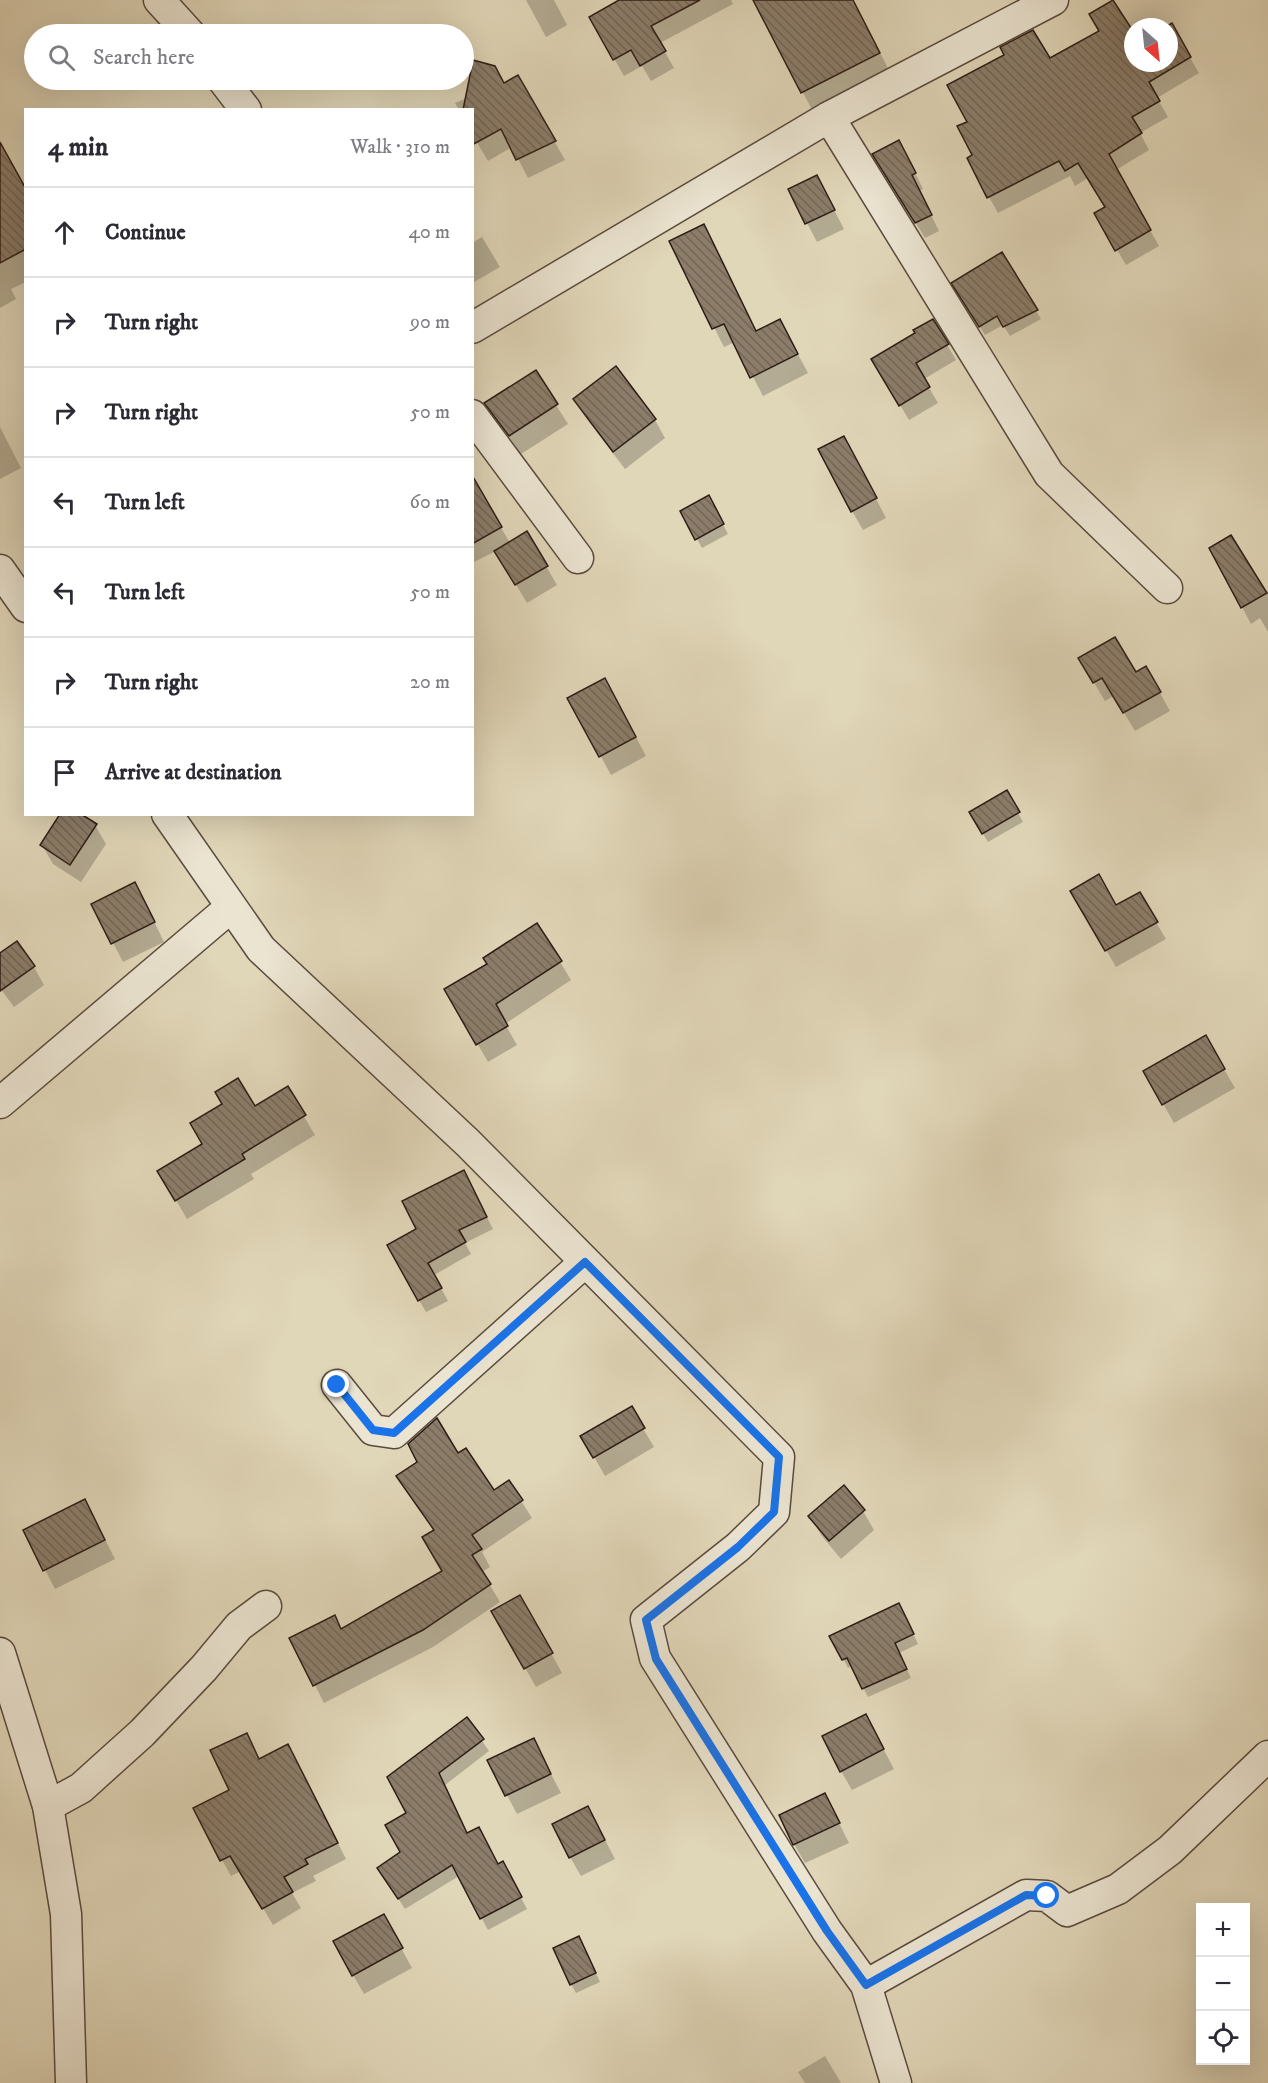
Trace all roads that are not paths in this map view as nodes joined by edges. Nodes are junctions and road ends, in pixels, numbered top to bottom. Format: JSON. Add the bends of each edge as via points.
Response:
{"nodes":[{"id":1,"x":159,"y":0,"type":"edge"},
{"id":2,"x":1053,"y":0,"type":"edge"},
{"id":3,"x":181,"y":24,"type":"edge"},
{"id":4,"x":231,"y":90,"type":"edge"},
{"id":5,"x":245,"y":108,"type":"edge"},
{"id":6,"x":829,"y":117,"type":"junction"},
{"id":7,"x":474,"y":327,"type":"edge"},
{"id":8,"x":474,"y":418,"type":"edge"},
{"id":9,"x":578,"y":558,"type":"dead end"},
{"id":10,"x":0,"y":570,"type":"edge"},
{"id":11,"x":1167,"y":588,"type":"dead end"},
{"id":12,"x":24,"y":605,"type":"edge"},
{"id":13,"x":168,"y":816,"type":"edge"},
{"id":14,"x":231,"y":907,"type":"junction"},
{"id":15,"x":0,"y":1104,"type":"edge"},
{"id":16,"x":585,"y":1262,"type":"junction"},
{"id":17,"x":337,"y":1385,"type":"dead end"},
{"id":18,"x":266,"y":1606,"type":"dead end"},
{"id":19,"x":0,"y":1653,"type":"edge"},
{"id":20,"x":1268,"y":1756,"type":"edge"},
{"id":21,"x":48,"y":1806,"type":"junction"},
{"id":22,"x":866,"y":1985,"type":"junction"},
{"id":23,"x":71,"y":2083,"type":"edge"},
{"id":24,"x":896,"y":2083,"type":"edge"}],
"edges":[{"from":1,"to":3,"type":"street"},
{"from":2,"to":6,"type":"street"},
{"from":4,"to":5,"type":"street"},
{"from":6,"to":7,"type":"street"},
{"from":6,"to":11,"type":"street","via":[[1048,474]]},
{"from":8,"to":9,"type":"street"},
{"from":10,"to":12,"type":"street"},
{"from":13,"to":14,"type":"street"},
{"from":14,"to":15,"type":"street"},
{"from":14,"to":16,"type":"street","via":[[261,949],[468,1143]]},
{"from":16,"to":17,"type":"street","via":[[394,1433],[373,1430]]},
{"from":16,"to":22,"type":"street","via":[[779,1457],[774,1512],[738,1547],[646,1620],[656,1659],[827,1931]]},
{"from":18,"to":21,"type":"street","via":[[239,1626],[134,1741],[81,1788]]},
{"from":19,"to":21,"type":"street"},
{"from":20,"to":22,"type":"street","via":[[1170,1850],[1118,1889],[1067,1911],[1047,1896],[1026,1895]]},
{"from":21,"to":23,"type":"street","via":[[66,1914]]},
{"from":22,"to":24,"type":"street"}]}
